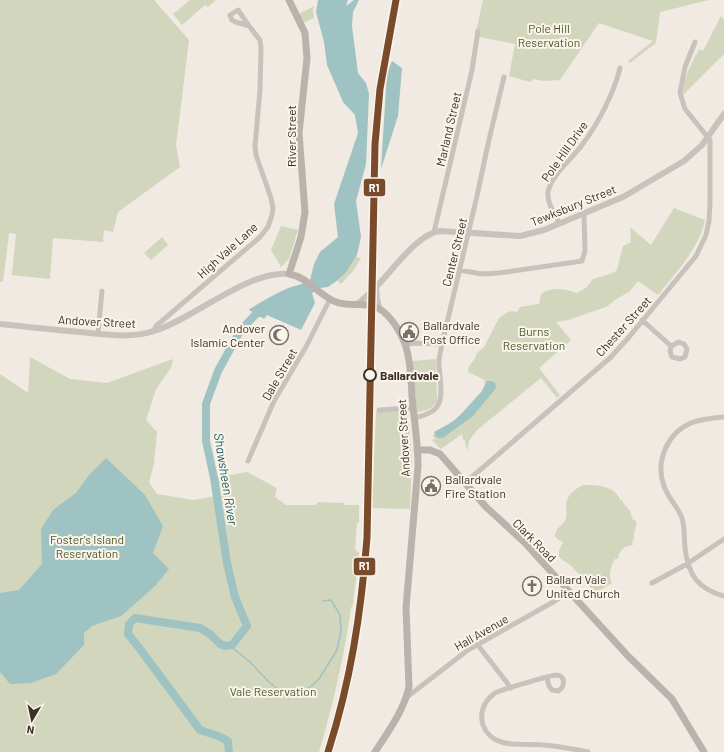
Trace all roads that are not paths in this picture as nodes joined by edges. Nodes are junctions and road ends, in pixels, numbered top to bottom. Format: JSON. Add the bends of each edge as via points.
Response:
{"nodes":[{"id":1,"x":289,"y":0,"type":"edge"},
{"id":2,"x":249,"y":26,"type":"junction"},
{"id":3,"x":478,"y":31,"type":"dead end"},
{"id":4,"x":695,"y":42,"type":"dead end"},
{"id":5,"x":620,"y":68,"type":"dead end"},
{"id":6,"x":504,"y":77,"type":"dead end"},
{"id":7,"x":724,"y":114,"type":"edge"},
{"id":8,"x":708,"y":137,"type":"junction"},
{"id":9,"x":584,"y":213,"type":"junction"},
{"id":10,"x":559,"y":223,"type":"junction"},
{"id":11,"x":434,"y":232,"type":"junction"},
{"id":12,"x":468,"y":233,"type":"junction"},
{"id":13,"x":459,"y":270,"type":"junction"},
{"id":14,"x":289,"y":274,"type":"junction"},
{"id":15,"x":376,"y":287,"type":"junction"},
{"id":16,"x":102,"y":291,"type":"dead end"},
{"id":17,"x":330,"y":299,"type":"junction"},
{"id":18,"x":356,"y":305,"type":"junction"},
{"id":19,"x":380,"y":310,"type":"junction"},
{"id":20,"x":642,"y":320,"type":"junction"},
{"id":21,"x":0,"y":324,"type":"edge"},
{"id":22,"x":153,"y":332,"type":"junction"},
{"id":23,"x":98,"y":333,"type":"junction"},
{"id":24,"x":442,"y":344,"type":"junction"},
{"id":25,"x":405,"y":345,"type":"junction"},
{"id":26,"x":672,"y":346,"type":"dead end"},
{"id":27,"x":413,"y":408,"type":"junction"},
{"id":28,"x":379,"y":410,"type":"dead end"},
{"id":29,"x":724,"y":417,"type":"edge"},
{"id":30,"x":414,"y":418,"type":"junction"},
{"id":31,"x":417,"y":450,"type":"junction"},
{"id":32,"x":248,"y":461,"type":"dead end"},
{"id":33,"x":465,"y":484,"type":"junction"},
{"id":34,"x":724,"y":539,"type":"edge"},
{"id":35,"x":688,"y":564,"type":"junction"},
{"id":36,"x":652,"y":583,"type":"dead end"},
{"id":37,"x":569,"y":591,"type":"junction"},
{"id":38,"x":724,"y":596,"type":"edge"},
{"id":39,"x":476,"y":644,"type":"junction"},
{"id":40,"x":547,"y":678,"type":"dead end"},
{"id":41,"x":511,"y":688,"type":"junction"},
{"id":42,"x":407,"y":697,"type":"junction"},
{"id":43,"x":375,"y":752,"type":"edge"},
{"id":44,"x":588,"y":752,"type":"edge"},
{"id":45,"x":704,"y":752,"type":"edge"}],
"edges":[{"from":1,"to":14,"type":"main road","name":"River Street","via":[[304,33],[307,58],[299,133],[304,216],[301,236]]},
{"from":2,"to":2,"type":"street","name":"High Vale Lane","via":[[238,10],[230,15],[236,22]]},
{"from":2,"to":22,"type":"street","name":"High Vale Lane","via":[[261,44],[255,146],[271,198],[272,215],[268,227],[260,237],[156,326]]},
{"from":3,"to":11,"type":"street","name":"Marland Street","via":[[472,70]]},
{"from":4,"to":8,"type":"street","via":[[685,68],[680,92],[685,109]]},
{"from":5,"to":10,"type":"street","name":"Pole Hill Drive","via":[[612,93],[588,137],[551,184],[548,196]]},
{"from":6,"to":12,"type":"street","name":"Center Street"},
{"from":7,"to":8,"type":"street","name":"Tewksbury Street"},
{"from":8,"to":9,"type":"street","name":"Tewksbury Street","via":[[684,161],[623,197]]},
{"from":8,"to":20,"type":"street","name":"Chester Street","via":[[710,204],[706,235],[696,256]]},
{"from":9,"to":10,"type":"street","name":"Tewksbury Street"},
{"from":9,"to":13,"type":"street","via":[[585,250],[582,261],[499,273],[482,274]]},
{"from":10,"to":12,"type":"street","name":"Tewksbury Street","via":[[520,236]]},
{"from":11,"to":12,"type":"street","name":"Tewksbury Street"},
{"from":11,"to":15,"type":"street","via":[[420,241]]},
{"from":12,"to":13,"type":"street","name":"Center Street"},
{"from":13,"to":24,"type":"street","name":"Center Street"},
{"from":14,"to":17,"type":"main road","name":"Andover Street","via":[[306,281]]},
{"from":14,"to":22,"type":"street","name":"Andover Street","via":[[267,276],[246,284]]},
{"from":15,"to":18,"type":"street"},
{"from":15,"to":19,"type":"street"},
{"from":16,"to":23,"type":"street"},
{"from":17,"to":18,"type":"main road","name":"Andover Street"},
{"from":17,"to":32,"type":"street","name":"Dale Street","via":[[272,405]]},
{"from":18,"to":19,"type":"main road","name":"Andover Street","via":[[372,306]]},
{"from":19,"to":25,"type":"main road","name":"Andover Street","via":[[394,326]]},
{"from":20,"to":26,"type":"street"},
{"from":20,"to":33,"type":"street","name":"Chester Street","via":[[611,357]]},
{"from":21,"to":23,"type":"street","name":"Andover Street"},
{"from":22,"to":23,"type":"street","name":"Andover Street","via":[[135,335]]},
{"from":24,"to":25,"type":"street"},
{"from":24,"to":30,"type":"street","name":"Center Street","via":[[439,360],[439,403],[432,412]]},
{"from":25,"to":27,"type":"main road","name":"Andover Street"},
{"from":27,"to":28,"type":"street"},
{"from":27,"to":30,"type":"main road","name":"Andover Street"},
{"from":29,"to":35,"type":"street","via":[[699,420],[687,425],[670,439],[663,455],[662,480],[683,520]]},
{"from":30,"to":31,"type":"main road","name":"Andover Street"},
{"from":31,"to":33,"type":"main road","name":"Clark Road","via":[[430,450],[440,454]]},
{"from":31,"to":42,"type":"main road","name":"Andover Street","via":[[417,483],[406,608],[409,687]]},
{"from":33,"to":37,"type":"main road","name":"Clark Road"},
{"from":34,"to":35,"type":"street"},
{"from":35,"to":36,"type":"street"},
{"from":35,"to":38,"type":"street","via":[[697,582]]},
{"from":37,"to":39,"type":"street","name":"Hall Avenue"},
{"from":37,"to":45,"type":"main road","name":"Clark Road","via":[[628,656],[672,698]]},
{"from":39,"to":41,"type":"street"},
{"from":39,"to":42,"type":"street","name":"Hall Avenue"},
{"from":40,"to":41,"type":"street"},
{"from":41,"to":44,"type":"street","via":[[493,694],[484,706],[483,724],[490,736],[507,744],[543,745]]},
{"from":42,"to":43,"type":"main road","name":"Andover Street"}]}
